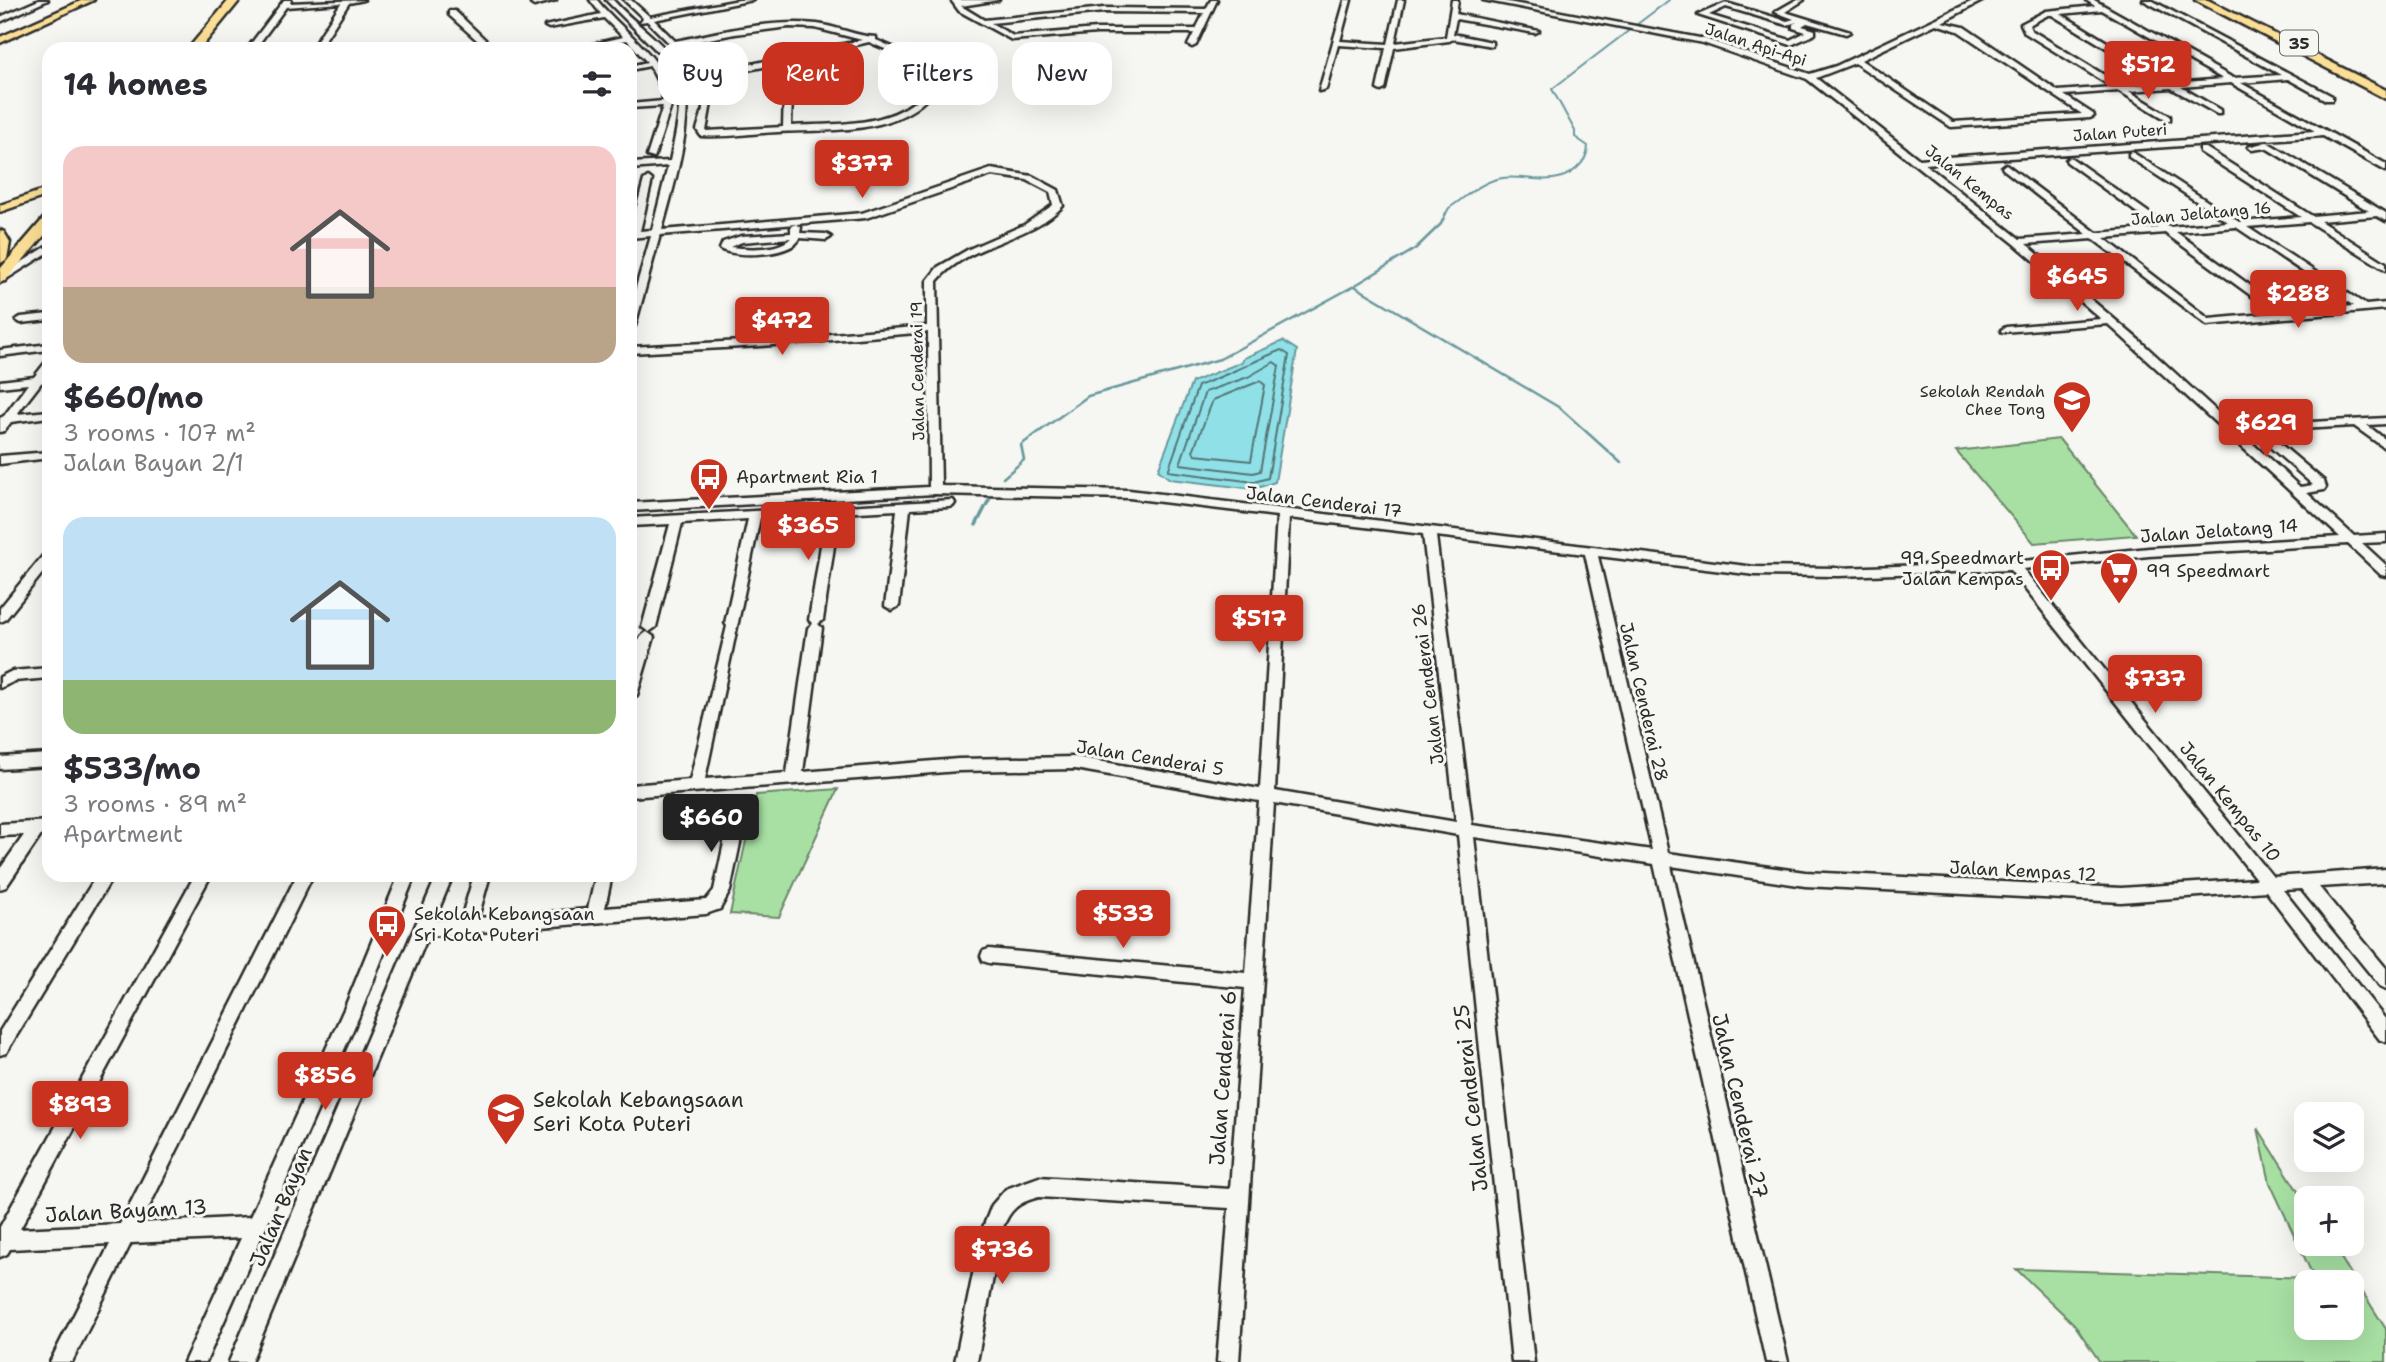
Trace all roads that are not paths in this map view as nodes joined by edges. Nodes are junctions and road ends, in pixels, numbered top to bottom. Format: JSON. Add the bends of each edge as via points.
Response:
{"nodes":[{"id":1,"x":45,"y":0,"type":"edge"},
{"id":2,"x":90,"y":0,"type":"edge"},
{"id":3,"x":220,"y":0,"type":"edge"},
{"id":4,"x":235,"y":0,"type":"edge"},
{"id":5,"x":347,"y":0,"type":"edge"},
{"id":6,"x":361,"y":0,"type":"edge"},
{"id":7,"x":553,"y":0,"type":"edge"},
{"id":8,"x":593,"y":0,"type":"edge"},
{"id":9,"x":609,"y":0,"type":"edge"},
{"id":10,"x":627,"y":0,"type":"edge"},
{"id":11,"x":750,"y":0,"type":"edge"},
{"id":12,"x":996,"y":0,"type":"edge"},
{"id":13,"x":1214,"y":0,"type":"edge"},
{"id":14,"x":1348,"y":0,"type":"edge"},
{"id":15,"x":1401,"y":0,"type":"edge"},
{"id":16,"x":1455,"y":0,"type":"edge"},
{"id":17,"x":1486,"y":0,"type":"edge"},
{"id":18,"x":1801,"y":0,"type":"edge"},
{"id":19,"x":1981,"y":0,"type":"edge"},
{"id":20,"x":2089,"y":0,"type":"edge"},
{"id":21,"x":2146,"y":0,"type":"edge"},
{"id":22,"x":2201,"y":0,"type":"edge"},
{"id":23,"x":2211,"y":0,"type":"edge"},
{"id":24,"x":1500,"y":1,"type":"edge"},
{"id":25,"x":716,"y":2,"type":"edge"},
{"id":26,"x":955,"y":2,"type":"edge"},
{"id":27,"x":286,"y":3,"type":"edge"},
{"id":28,"x":534,"y":4,"type":"dead end"},
{"id":29,"x":0,"y":8,"type":"edge"},
{"id":30,"x":2104,"y":8,"type":"junction"},
{"id":31,"x":22,"y":10,"type":"junction"},
{"id":32,"x":1209,"y":11,"type":"junction"},
{"id":33,"x":2053,"y":12,"type":"junction"},
{"id":34,"x":452,"y":13,"type":"dead end"},
{"id":35,"x":604,"y":16,"type":"junction"},
{"id":36,"x":1453,"y":16,"type":"junction"},
{"id":37,"x":648,"y":19,"type":"junction"},
{"id":38,"x":0,"y":20,"type":"edge"},
{"id":39,"x":1803,"y":20,"type":"junction"},
{"id":40,"x":983,"y":22,"type":"junction"},
{"id":41,"x":1936,"y":22,"type":"junction"},
{"id":42,"x":631,"y":23,"type":"junction"},
{"id":43,"x":550,"y":26,"type":"dead end"},
{"id":44,"x":1198,"y":31,"type":"junction"},
{"id":45,"x":1535,"y":31,"type":"dead end"},
{"id":46,"x":1846,"y":32,"type":"dead end"},
{"id":47,"x":1450,"y":36,"type":"junction"},
{"id":48,"x":3,"y":37,"type":"edge"},
{"id":49,"x":627,"y":38,"type":"junction"},
{"id":50,"x":873,"y":39,"type":"junction"},
{"id":51,"x":185,"y":42,"type":"edge"},
{"id":52,"x":200,"y":42,"type":"edge"},
{"id":53,"x":256,"y":42,"type":"edge"},
{"id":54,"x":320,"y":42,"type":"edge"},
{"id":55,"x":483,"y":42,"type":"edge"},
{"id":56,"x":608,"y":42,"type":"edge"},
{"id":57,"x":631,"y":42,"type":"edge"},
{"id":58,"x":674,"y":42,"type":"edge"},
{"id":59,"x":681,"y":42,"type":"edge"},
{"id":60,"x":863,"y":42,"type":"edge"},
{"id":61,"x":1336,"y":43,"type":"junction"},
{"id":62,"x":1192,"y":44,"type":"dead end"},
{"id":63,"x":1489,"y":44,"type":"dead end"},
{"id":64,"x":1391,"y":46,"type":"junction"},
{"id":65,"x":637,"y":48,"type":"edge"},
{"id":66,"x":658,"y":51,"type":"edge"},
{"id":67,"x":1855,"y":60,"type":"junction"},
{"id":68,"x":653,"y":63,"type":"junction"},
{"id":69,"x":637,"y":66,"type":"edge"},
{"id":70,"x":658,"y":70,"type":"edge"},
{"id":71,"x":1810,"y":77,"type":"junction"},
{"id":72,"x":2288,"y":77,"type":"junction"},
{"id":73,"x":2231,"y":81,"type":"junction"},
{"id":74,"x":2174,"y":85,"type":"junction"},
{"id":75,"x":2386,"y":88,"type":"edge"},
{"id":76,"x":1322,"y":89,"type":"dead end"},
{"id":77,"x":1381,"y":89,"type":"dead end"},
{"id":78,"x":2119,"y":89,"type":"junction"},
{"id":79,"x":2060,"y":93,"type":"junction"},
{"id":80,"x":2386,"y":95,"type":"edge"},
{"id":81,"x":2329,"y":98,"type":"dead end"},
{"id":82,"x":658,"y":104,"type":"edge"},
{"id":83,"x":637,"y":105,"type":"edge"},
{"id":84,"x":666,"y":105,"type":"edge"},
{"id":85,"x":684,"y":105,"type":"edge"},
{"id":86,"x":707,"y":105,"type":"edge"},
{"id":87,"x":788,"y":105,"type":"edge"},
{"id":88,"x":2217,"y":112,"type":"dead end"},
{"id":89,"x":2167,"y":118,"type":"dead end"},
{"id":90,"x":2314,"y":126,"type":"junction"},
{"id":91,"x":787,"y":130,"type":"junction"},
{"id":92,"x":2325,"y":133,"type":"junction"},
{"id":93,"x":2203,"y":150,"type":"junction"},
{"id":94,"x":2132,"y":155,"type":"junction"},
{"id":95,"x":651,"y":156,"type":"dead end"},
{"id":96,"x":1913,"y":159,"type":"junction"},
{"id":97,"x":2070,"y":160,"type":"junction"},
{"id":98,"x":672,"y":163,"type":"junction"},
{"id":99,"x":2384,"y":165,"type":"edge"},
{"id":100,"x":637,"y":166,"type":"edge"},
{"id":101,"x":648,"y":180,"type":"dead end"},
{"id":102,"x":42,"y":194,"type":"edge"},
{"id":103,"x":0,"y":209,"type":"edge"},
{"id":104,"x":42,"y":212,"type":"edge"},
{"id":105,"x":2383,"y":215,"type":"edge"},
{"id":106,"x":2311,"y":219,"type":"junction"},
{"id":107,"x":637,"y":220,"type":"edge"},
{"id":108,"x":797,"y":222,"type":"junction"},
{"id":109,"x":2239,"y":226,"type":"junction"},
{"id":110,"x":42,"y":229,"type":"edge"},
{"id":111,"x":2170,"y":231,"type":"junction"},
{"id":112,"x":656,"y":232,"type":"junction"},
{"id":113,"x":0,"y":234,"type":"edge"},
{"id":114,"x":637,"y":234,"type":"edge"},
{"id":115,"x":794,"y":235,"type":"junction"},
{"id":116,"x":826,"y":237,"type":"dead end"},
{"id":117,"x":2096,"y":237,"type":"junction"},
{"id":118,"x":2018,"y":243,"type":"junction"},
{"id":119,"x":42,"y":252,"type":"edge"},
{"id":120,"x":0,"y":260,"type":"edge"},
{"id":121,"x":2386,"y":267,"type":"edge"},
{"id":122,"x":0,"y":279,"type":"edge"},
{"id":123,"x":637,"y":301,"type":"edge"},
{"id":124,"x":2386,"y":306,"type":"edge"},
{"id":125,"x":2364,"y":308,"type":"junction"},
{"id":126,"x":2285,"y":315,"type":"junction"},
{"id":127,"x":42,"y":318,"type":"edge"},
{"id":128,"x":21,"y":320,"type":"dead end"},
{"id":129,"x":2110,"y":321,"type":"junction"},
{"id":130,"x":932,"y":328,"type":"junction"},
{"id":131,"x":2006,"y":330,"type":"dead end"},
{"id":132,"x":42,"y":348,"type":"edge"},
{"id":133,"x":637,"y":350,"type":"edge"},
{"id":134,"x":0,"y":353,"type":"edge"},
{"id":135,"x":42,"y":380,"type":"edge"},
{"id":136,"x":42,"y":381,"type":"edge"},
{"id":137,"x":0,"y":384,"type":"edge"},
{"id":138,"x":42,"y":415,"type":"edge"},
{"id":139,"x":4,"y":419,"type":"edge"},
{"id":140,"x":2386,"y":421,"type":"edge"},
{"id":141,"x":2357,"y":423,"type":"junction"},
{"id":142,"x":2256,"y":428,"type":"junction"},
{"id":143,"x":0,"y":429,"type":"edge"},
{"id":144,"x":2232,"y":429,"type":"junction"},
{"id":145,"x":2386,"y":446,"type":"edge"},
{"id":146,"x":42,"y":456,"type":"edge"},
{"id":147,"x":0,"y":460,"type":"edge"},
{"id":148,"x":935,"y":490,"type":"junction"},
{"id":149,"x":2298,"y":491,"type":"junction"},
{"id":150,"x":949,"y":503,"type":"dead end"},
{"id":151,"x":904,"y":506,"type":"junction"},
{"id":152,"x":637,"y":507,"type":"edge"},
{"id":153,"x":833,"y":510,"type":"junction"},
{"id":154,"x":1283,"y":514,"type":"junction"},
{"id":155,"x":755,"y":515,"type":"junction"},
{"id":156,"x":677,"y":519,"type":"junction"},
{"id":157,"x":637,"y":522,"type":"edge"},
{"id":158,"x":1429,"y":533,"type":"junction"},
{"id":159,"x":2386,"y":538,"type":"edge"},
{"id":160,"x":2351,"y":540,"type":"junction"},
{"id":161,"x":1591,"y":553,"type":"junction"},
{"id":162,"x":42,"y":565,"type":"edge"},
{"id":163,"x":2013,"y":566,"type":"junction"},
{"id":164,"x":2386,"y":572,"type":"edge"},
{"id":165,"x":892,"y":606,"type":"dead end"},
{"id":166,"x":0,"y":617,"type":"edge"},
{"id":167,"x":637,"y":670,"type":"edge"},
{"id":168,"x":42,"y":674,"type":"edge"},
{"id":169,"x":3,"y":681,"type":"edge"},
{"id":170,"x":42,"y":760,"type":"edge"},
{"id":171,"x":0,"y":763,"type":"edge"},
{"id":172,"x":794,"y":779,"type":"junction"},
{"id":173,"x":696,"y":787,"type":"junction"},
{"id":174,"x":637,"y":791,"type":"edge"},
{"id":175,"x":1267,"y":797,"type":"junction"},
{"id":176,"x":737,"y":819,"type":"dead end"},
{"id":177,"x":42,"y":827,"type":"edge"},
{"id":178,"x":42,"y":828,"type":"edge"},
{"id":179,"x":0,"y":830,"type":"edge"},
{"id":180,"x":1465,"y":830,"type":"junction"},
{"id":181,"x":1659,"y":859,"type":"junction"},
{"id":182,"x":2386,"y":876,"type":"edge"},
{"id":183,"x":0,"y":882,"type":"edge"},
{"id":184,"x":102,"y":882,"type":"edge"},
{"id":185,"x":198,"y":882,"type":"edge"},
{"id":186,"x":303,"y":882,"type":"edge"},
{"id":187,"x":404,"y":882,"type":"edge"},
{"id":188,"x":442,"y":882,"type":"edge"},
{"id":189,"x":480,"y":882,"type":"edge"},
{"id":190,"x":602,"y":882,"type":"edge"},
{"id":191,"x":2305,"y":882,"type":"junction"},
{"id":192,"x":2270,"y":885,"type":"junction"},
{"id":193,"x":595,"y":917,"type":"junction"},
{"id":194,"x":467,"y":927,"type":"junction"},
{"id":195,"x":424,"y":929,"type":"junction"},
{"id":196,"x":989,"y":956,"type":"dead end"},
{"id":197,"x":1253,"y":981,"type":"junction"},
{"id":198,"x":2386,"y":981,"type":"edge"},
{"id":199,"x":2386,"y":1034,"type":"edge"},
{"id":200,"x":0,"y":1046,"type":"edge"},
{"id":201,"x":1237,"y":1199,"type":"junction"},
{"id":202,"x":255,"y":1227,"type":"junction"},
{"id":203,"x":127,"y":1233,"type":"junction"},
{"id":204,"x":1,"y":1242,"type":"edge"},
{"id":205,"x":61,"y":1362,"type":"edge"},
{"id":206,"x":195,"y":1362,"type":"edge"},
{"id":207,"x":240,"y":1362,"type":"edge"},
{"id":208,"x":966,"y":1362,"type":"edge"},
{"id":209,"x":1228,"y":1362,"type":"edge"},
{"id":210,"x":1522,"y":1362,"type":"edge"},
{"id":211,"x":1777,"y":1362,"type":"edge"}],
"edges":[{"from":1,"to":31,"type":"street"},
{"from":2,"to":48,"type":"main road"},
{"from":3,"to":51,"type":"highway"},
{"from":4,"to":52,"type":"highway"},
{"from":5,"to":6,"type":"street"},
{"from":5,"to":27,"type":"street"},
{"from":5,"to":54,"type":"street"},
{"from":7,"to":28,"type":"street"},
{"from":8,"to":35,"type":"street"},
{"from":9,"to":42,"type":"street"},
{"from":10,"to":37,"type":"street"},
{"from":11,"to":25,"type":"street"},
{"from":12,"to":26,"type":"street"},
{"from":13,"to":32,"type":"street"},
{"from":14,"to":61,"type":"street"},
{"from":15,"to":64,"type":"street"},
{"from":16,"to":36,"type":"street"},
{"from":17,"to":24,"type":"street","name":"Jalan Api-Api"},
{"from":18,"to":39,"type":"street","via":[[1779,12]]},
{"from":19,"to":41,"type":"street"},
{"from":20,"to":30,"type":"street"},
{"from":21,"to":72,"type":"street"},
{"from":22,"to":80,"type":"highway","number":"35"},
{"from":23,"to":75,"type":"highway","number":"35"},
{"from":24,"to":71,"type":"street","name":"Jalan Api-Api","via":[[1669,32],[1734,49]]},
{"from":25,"to":37,"type":"street"},
{"from":26,"to":40,"type":"street"},
{"from":27,"to":53,"type":"street"},
{"from":29,"to":31,"type":"street"},
{"from":30,"to":33,"type":"street"},
{"from":30,"to":73,"type":"street"},
{"from":31,"to":38,"type":"street"},
{"from":32,"to":40,"type":"street","via":[[1096,11]]},
{"from":32,"to":44,"type":"street"},
{"from":33,"to":74,"type":"street"},
{"from":33,"to":78,"type":"street","via":[[2025,24],[2028,31]]},
{"from":34,"to":55,"type":"street"},
{"from":35,"to":43,"type":"street"},
{"from":35,"to":49,"type":"street"},
{"from":36,"to":45,"type":"street"},
{"from":36,"to":47,"type":"street"},
{"from":37,"to":42,"type":"street"},
{"from":37,"to":58,"type":"street"},
{"from":39,"to":39,"type":"street","via":[[1796,26],[1812,32],[1791,43],[1702,15],[1726,5],[1787,23]]},
{"from":39,"to":46,"type":"street"},
{"from":40,"to":44,"type":"street","via":[[1012,38],[1097,31]]},
{"from":41,"to":67,"type":"street"},
{"from":41,"to":79,"type":"street","via":[[1961,30]]},
{"from":42,"to":66,"type":"street"},
{"from":44,"to":62,"type":"street"},
{"from":47,"to":63,"type":"street"},
{"from":47,"to":64,"type":"street","via":[[1442,42]]},
{"from":49,"to":56,"type":"street"},
{"from":49,"to":57,"type":"street"},
{"from":50,"to":59,"type":"street","via":[[826,26],[788,24]]},
{"from":50,"to":60,"type":"street"},
{"from":50,"to":91,"type":"street","via":[[926,70],[933,78],[931,92],[887,119]]},
{"from":61,"to":64,"type":"street"},
{"from":61,"to":76,"type":"street"},
{"from":64,"to":77,"type":"street"},
{"from":65,"to":68,"type":"street"},
{"from":67,"to":71,"type":"street"},
{"from":67,"to":79,"type":"street","via":[[1951,125],[2090,116]]},
{"from":68,"to":69,"type":"street"},
{"from":68,"to":70,"type":"street"},
{"from":71,"to":96,"type":"street","name":"Jalan Kempas"},
{"from":72,"to":73,"type":"street"},
{"from":72,"to":81,"type":"street"},
{"from":73,"to":74,"type":"street"},
{"from":73,"to":90,"type":"street"},
{"from":74,"to":78,"type":"street"},
{"from":74,"to":88,"type":"street"},
{"from":78,"to":79,"type":"street"},
{"from":78,"to":89,"type":"street"},
{"from":82,"to":83,"type":"street"},
{"from":84,"to":95,"type":"street"},
{"from":85,"to":98,"type":"street"},
{"from":86,"to":91,"type":"street","via":[[704,134]]},
{"from":87,"to":91,"type":"street"},
{"from":90,"to":92,"type":"street"},
{"from":90,"to":96,"type":"street","name":"Jalan Puteri"},
{"from":92,"to":96,"type":"street","name":"Jalan Puteri"},
{"from":92,"to":99,"type":"street"},
{"from":93,"to":94,"type":"street"},
{"from":93,"to":105,"type":"street","via":[[2267,145]]},
{"from":93,"to":106,"type":"street"},
{"from":94,"to":97,"type":"street"},
{"from":94,"to":109,"type":"street"},
{"from":96,"to":118,"type":"street","name":"Jalan Kempas"},
{"from":97,"to":111,"type":"street"},
{"from":97,"to":117,"type":"street","via":[[2006,167]]},
{"from":98,"to":100,"type":"street"},
{"from":98,"to":112,"type":"street"},
{"from":101,"to":107,"type":"street"},
{"from":102,"to":103,"type":"main road"},
{"from":104,"to":120,"type":"highway"},
{"from":105,"to":106,"type":"street","name":"Jalan Jelatang 16"},
{"from":106,"to":109,"type":"street","name":"Jalan Jelatang 16"},
{"from":106,"to":121,"type":"street"},
{"from":108,"to":112,"type":"street","name":"Jalan Cenderai 19"},
{"from":108,"to":115,"type":"street"},
{"from":108,"to":130,"type":"street","name":"Jalan Cenderai 19","via":[[863,216],[991,172],[1029,178],[1054,190],[1058,206],[1040,222],[937,272],[932,281]]},
{"from":109,"to":111,"type":"street","name":"Jalan Jelatang 16"},
{"from":109,"to":125,"type":"street"},
{"from":110,"to":122,"type":"highway"},
{"from":111,"to":117,"type":"street","name":"Jalan Jelatang 16"},
{"from":111,"to":126,"type":"street"},
{"from":112,"to":114,"type":"street","name":"Jalan Cenderai 19"},
{"from":112,"to":123,"type":"street"},
{"from":113,"to":120,"type":"main road","via":[[4,242]]},
{"from":115,"to":115,"type":"street","via":[[792,245],[779,248],[725,249],[731,241]]},
{"from":115,"to":116,"type":"street"},
{"from":117,"to":118,"type":"street","name":"Jalan Jelatang 16"},
{"from":117,"to":126,"type":"street","via":[[2207,322]]},
{"from":118,"to":129,"type":"street","name":"Jalan Kempas"},
{"from":119,"to":122,"type":"street"},
{"from":124,"to":125,"type":"street"},
{"from":125,"to":126,"type":"street"},
{"from":127,"to":128,"type":"street"},
{"from":129,"to":131,"type":"street"},
{"from":129,"to":144,"type":"street","name":"Jalan Kempas"},
{"from":130,"to":133,"type":"street"},
{"from":130,"to":148,"type":"street","name":"Jalan Cenderai 19"},
{"from":132,"to":134,"type":"street"},
{"from":135,"to":137,"type":"street"},
{"from":136,"to":139,"type":"street"},
{"from":138,"to":139,"type":"street"},
{"from":139,"to":143,"type":"street"},
{"from":140,"to":141,"type":"street"},
{"from":141,"to":142,"type":"street"},
{"from":141,"to":145,"type":"street"},
{"from":142,"to":144,"type":"street"},
{"from":142,"to":149,"type":"street","via":[[2320,484],[2316,489]]},
{"from":144,"to":149,"type":"street","name":"Jalan Kempas"},
{"from":146,"to":147,"type":"street"},
{"from":148,"to":152,"type":"street","name":"Jalan Cenderai 17"},
{"from":148,"to":154,"type":"street","name":"Jalan Cenderai 17","via":[[1129,494]]},
{"from":149,"to":160,"type":"street","name":"Jalan Kempas"},
{"from":150,"to":151,"type":"street"},
{"from":151,"to":153,"type":"street"},
{"from":151,"to":165,"type":"street"},
{"from":153,"to":155,"type":"street"},
{"from":153,"to":172,"type":"street"},
{"from":154,"to":158,"type":"street","name":"Jalan Cenderai 17"},
{"from":154,"to":175,"type":"street","name":"Jalan Cenderai 6"},
{"from":155,"to":156,"type":"street"},
{"from":155,"to":173,"type":"street"},
{"from":156,"to":157,"type":"street"},
{"from":156,"to":167,"type":"street"},
{"from":158,"to":161,"type":"street","name":"Jalan Cenderai 17"},
{"from":158,"to":180,"type":"street","name":"Jalan Cenderai 26"},
{"from":159,"to":160,"type":"street","name":"Jalan Jelatang 14"},
{"from":160,"to":163,"type":"street","name":"Jalan Jelatang 14","via":[[2149,552]]},
{"from":160,"to":164,"type":"street","name":"Jalan Kempas"},
{"from":161,"to":163,"type":"street","name":"Jalan Cenderai 17","via":[[1755,571]]},
{"from":161,"to":181,"type":"street","name":"Jalan Cenderai 28"},
{"from":162,"to":166,"type":"street"},
{"from":163,"to":192,"type":"street","name":"Jalan Kempas 10"},
{"from":168,"to":169,"type":"street"},
{"from":170,"to":171,"type":"street"},
{"from":172,"to":173,"type":"street","name":"Jalan Cenderai 5"},
{"from":172,"to":175,"type":"street","name":"Jalan Cenderai 5","via":[[958,765],[1075,763]]},
{"from":173,"to":174,"type":"street","name":"Jalan Cenderai 5"},
{"from":175,"to":180,"type":"street","name":"Jalan Cenderai 5"},
{"from":175,"to":197,"type":"street","name":"Jalan Cenderai 6"},
{"from":176,"to":193,"type":"street","via":[[722,891],[714,904],[697,910]]},
{"from":177,"to":179,"type":"street"},
{"from":178,"to":183,"type":"street"},
{"from":180,"to":181,"type":"street","name":"Jalan Cenderai 5"},
{"from":180,"to":210,"type":"street","name":"Jalan Cenderai 25"},
{"from":181,"to":192,"type":"street","name":"Jalan Kempas 12","via":[[1805,879],[2121,895]]},
{"from":181,"to":211,"type":"street","name":"Jalan Cenderai 27"},
{"from":182,"to":191,"type":"street","name":"Jalan Kempas 12"},
{"from":184,"to":200,"type":"street"},
{"from":185,"to":204,"type":"street"},
{"from":186,"to":203,"type":"street"},
{"from":187,"to":202,"type":"street","via":[[354,1007]]},
{"from":188,"to":195,"type":"street","name":"Jalan Bayan"},
{"from":189,"to":194,"type":"street"},
{"from":190,"to":193,"type":"street"},
{"from":191,"to":192,"type":"street","name":"Jalan Kempas 12"},
{"from":191,"to":198,"type":"street"},
{"from":192,"to":199,"type":"street","name":"Jalan Kempas 10"},
{"from":193,"to":194,"type":"street"},
{"from":194,"to":195,"type":"street"},
{"from":195,"to":207,"type":"street","name":"Jalan Bayan"},
{"from":196,"to":197,"type":"street"},
{"from":197,"to":201,"type":"street","name":"Jalan Cenderai 6"},
{"from":201,"to":208,"type":"street","via":[[1039,1187],[1008,1197],[992,1230]]},
{"from":201,"to":209,"type":"street","name":"Jalan Cenderai 6"},
{"from":202,"to":203,"type":"street","name":"Jalan Bayam 13"},
{"from":202,"to":206,"type":"street"},
{"from":203,"to":204,"type":"street","name":"Jalan Bayam 13"},
{"from":203,"to":205,"type":"street"}]}
